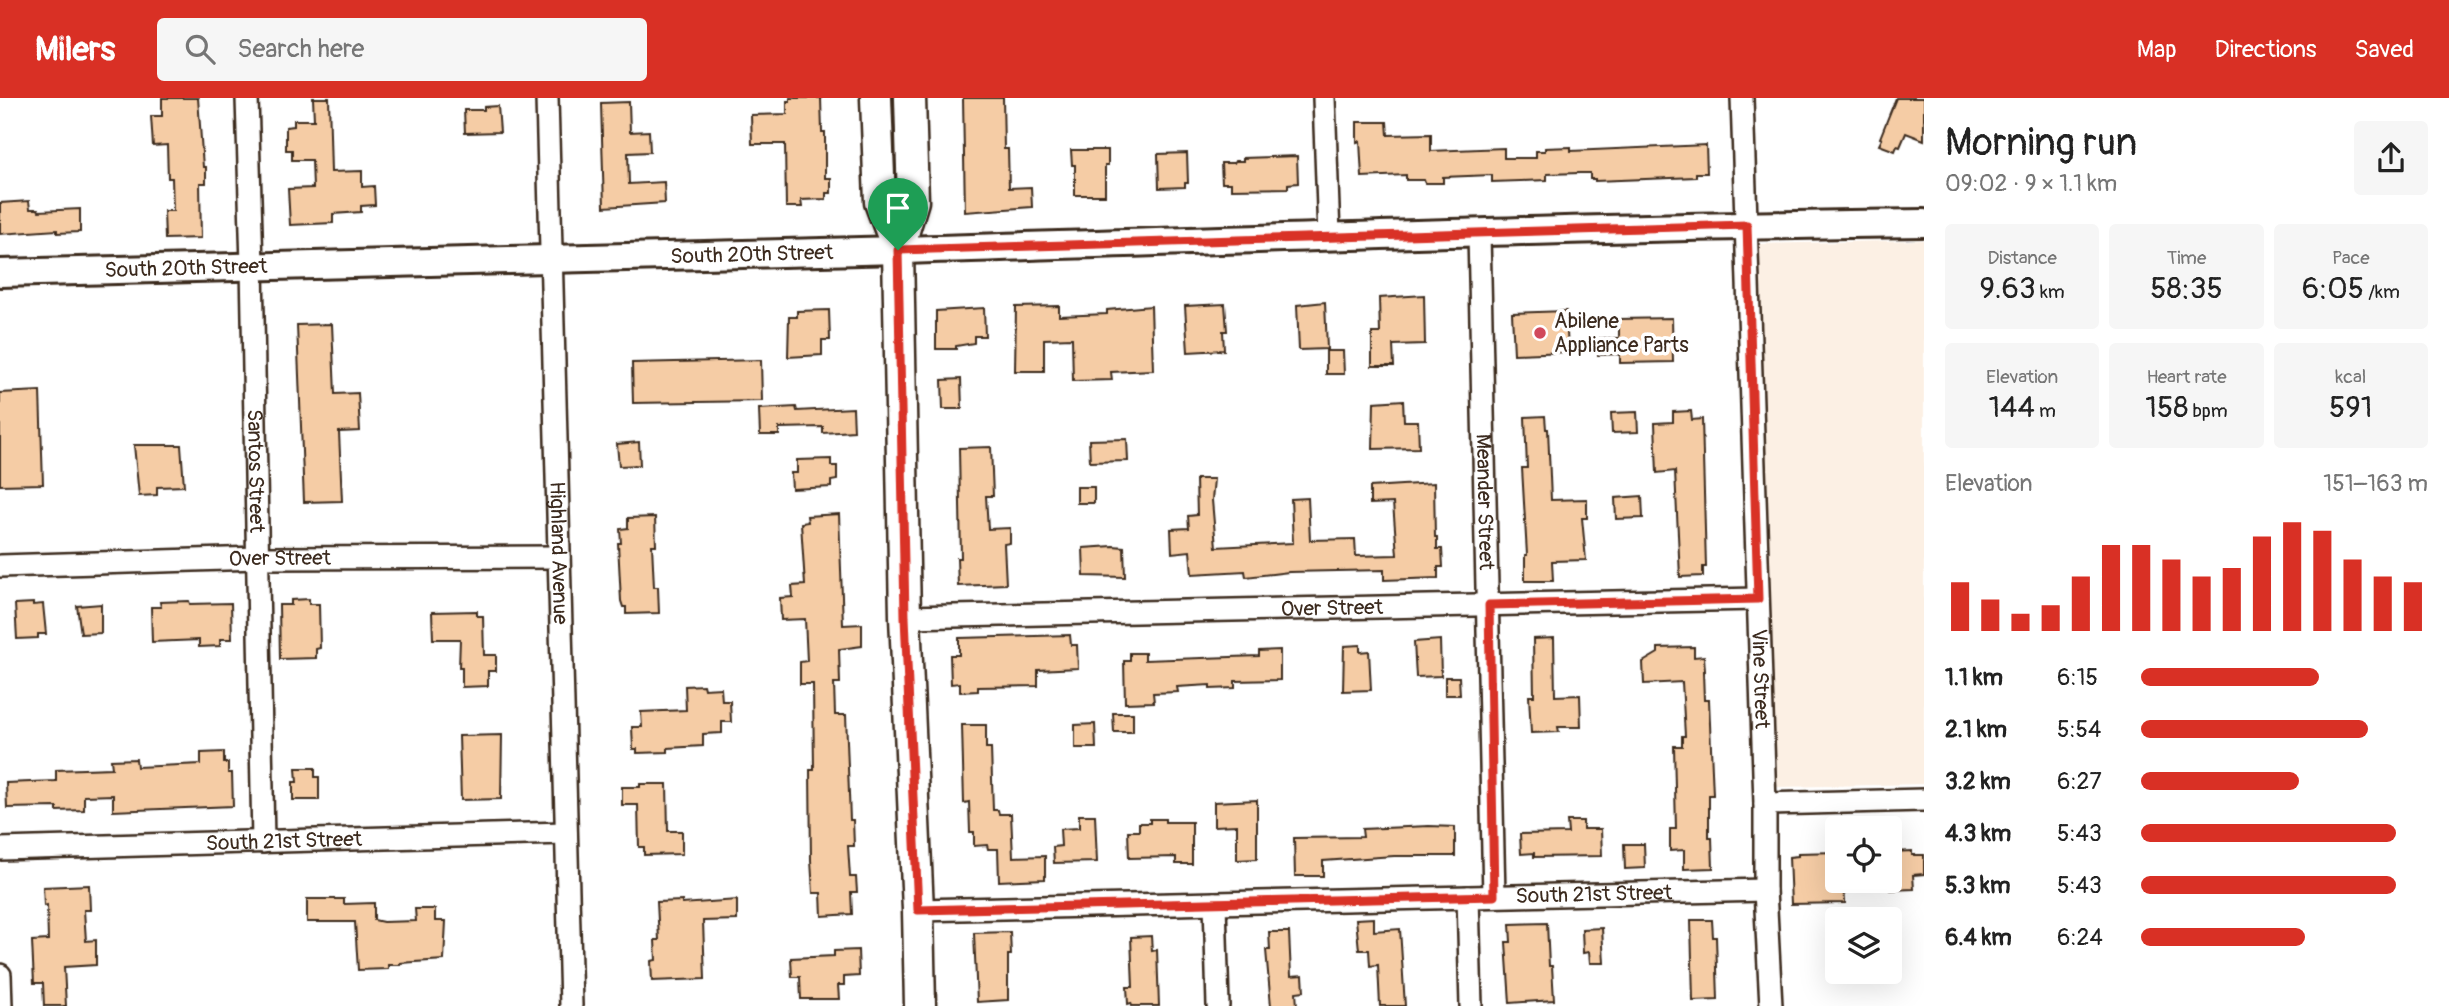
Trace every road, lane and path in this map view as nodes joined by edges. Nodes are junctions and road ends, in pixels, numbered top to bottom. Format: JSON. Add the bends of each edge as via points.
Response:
{"nodes":[{"id":1,"x":247,"y":98,"type":"edge"},
{"id":2,"x":547,"y":98,"type":"edge"},
{"id":3,"x":876,"y":98,"type":"edge"},
{"id":4,"x":910,"y":98,"type":"edge"},
{"id":5,"x":1324,"y":98,"type":"edge"},
{"id":6,"x":1742,"y":98,"type":"edge"},
{"id":7,"x":1924,"y":223,"type":"edge"},
{"id":8,"x":1747,"y":225,"type":"junction"},
{"id":9,"x":1479,"y":234,"type":"junction"},
{"id":10,"x":1329,"y":236,"type":"junction"},
{"id":11,"x":898,"y":250,"type":"junction"},
{"id":12,"x":551,"y":259,"type":"junction"},
{"id":13,"x":252,"y":265,"type":"junction"},
{"id":14,"x":0,"y":274,"type":"edge"},
{"id":15,"x":559,"y":557,"type":"junction"},
{"id":16,"x":258,"y":558,"type":"junction"},
{"id":17,"x":0,"y":566,"type":"edge"},
{"id":18,"x":1758,"y":599,"type":"junction"},
{"id":19,"x":1489,"y":605,"type":"junction"},
{"id":20,"x":905,"y":617,"type":"junction"},
{"id":21,"x":1924,"y":800,"type":"edge"},
{"id":22,"x":1765,"y":804,"type":"junction"},
{"id":23,"x":566,"y":833,"type":"junction"},
{"id":24,"x":263,"y":842,"type":"junction"},
{"id":25,"x":0,"y":849,"type":"edge"},
{"id":26,"x":1765,"y":890,"type":"junction"},
{"id":27,"x":1494,"y":896,"type":"junction"},
{"id":28,"x":1468,"y":897,"type":"junction"},
{"id":29,"x":1215,"y":903,"type":"junction"},
{"id":30,"x":918,"y":910,"type":"junction"},
{"id":31,"x":0,"y":975,"type":"edge"},
{"id":32,"x":1,"y":1006,"type":"edge"},
{"id":33,"x":571,"y":1006,"type":"edge"},
{"id":34,"x":920,"y":1006,"type":"edge"},
{"id":35,"x":1218,"y":1006,"type":"edge"},
{"id":36,"x":1471,"y":1006,"type":"edge"},
{"id":37,"x":1771,"y":1006,"type":"edge"}],
"edges":[{"from":1,"to":13,"type":"street","name":"Santos Street"},
{"from":2,"to":12,"type":"street","name":"Highland Avenue"},
{"from":3,"to":11,"type":"main road","via":[[880,202]]},
{"from":4,"to":11,"type":"main road","via":[[913,201]]},
{"from":5,"to":10,"type":"street"},
{"from":6,"to":8,"type":"street","name":"Vine Street"},
{"from":7,"to":8,"type":"street","name":"South 20th Street"},
{"from":8,"to":9,"type":"street","name":"South 20th Street"},
{"from":8,"to":18,"type":"street","name":"Vine Street"},
{"from":9,"to":10,"type":"street","name":"South 20th Street"},
{"from":9,"to":19,"type":"street","name":"Meander Street"},
{"from":10,"to":11,"type":"street","name":"South 20th Street"},
{"from":11,"to":12,"type":"street","name":"South 20th Street"},
{"from":11,"to":20,"type":"main road"},
{"from":12,"to":13,"type":"street","name":"South 20th Street"},
{"from":12,"to":15,"type":"street","name":"Highland Avenue"},
{"from":13,"to":14,"type":"street","name":"South 20th Street"},
{"from":13,"to":16,"type":"street","name":"Santos Street"},
{"from":15,"to":16,"type":"street","name":"Over Street"},
{"from":15,"to":23,"type":"street","name":"Highland Avenue"},
{"from":16,"to":17,"type":"street","name":"Over Street"},
{"from":16,"to":24,"type":"street","name":"Santos Street"},
{"from":18,"to":19,"type":"street","name":"Over Street"},
{"from":18,"to":22,"type":"street","name":"Vine Street"},
{"from":19,"to":20,"type":"street","name":"Over Street"},
{"from":19,"to":27,"type":"street","name":"Meander Street"},
{"from":20,"to":30,"type":"main road"},
{"from":21,"to":22,"type":"street"},
{"from":22,"to":26,"type":"street","name":"Vine Street"},
{"from":23,"to":24,"type":"street","name":"South 21st Street"},
{"from":23,"to":33,"type":"street","name":"Highland Avenue"},
{"from":24,"to":25,"type":"street","name":"South 21st Street"},
{"from":26,"to":27,"type":"street","name":"South 21st Street"},
{"from":26,"to":37,"type":"street","name":"Vine Street"},
{"from":27,"to":28,"type":"street","name":"South 21st Street"},
{"from":28,"to":29,"type":"street","name":"South 21st Street"},
{"from":28,"to":36,"type":"street"},
{"from":29,"to":30,"type":"street","name":"South 21st Street"},
{"from":29,"to":35,"type":"street"},
{"from":30,"to":34,"type":"main road"},
{"from":31,"to":32,"type":"street"}]}
